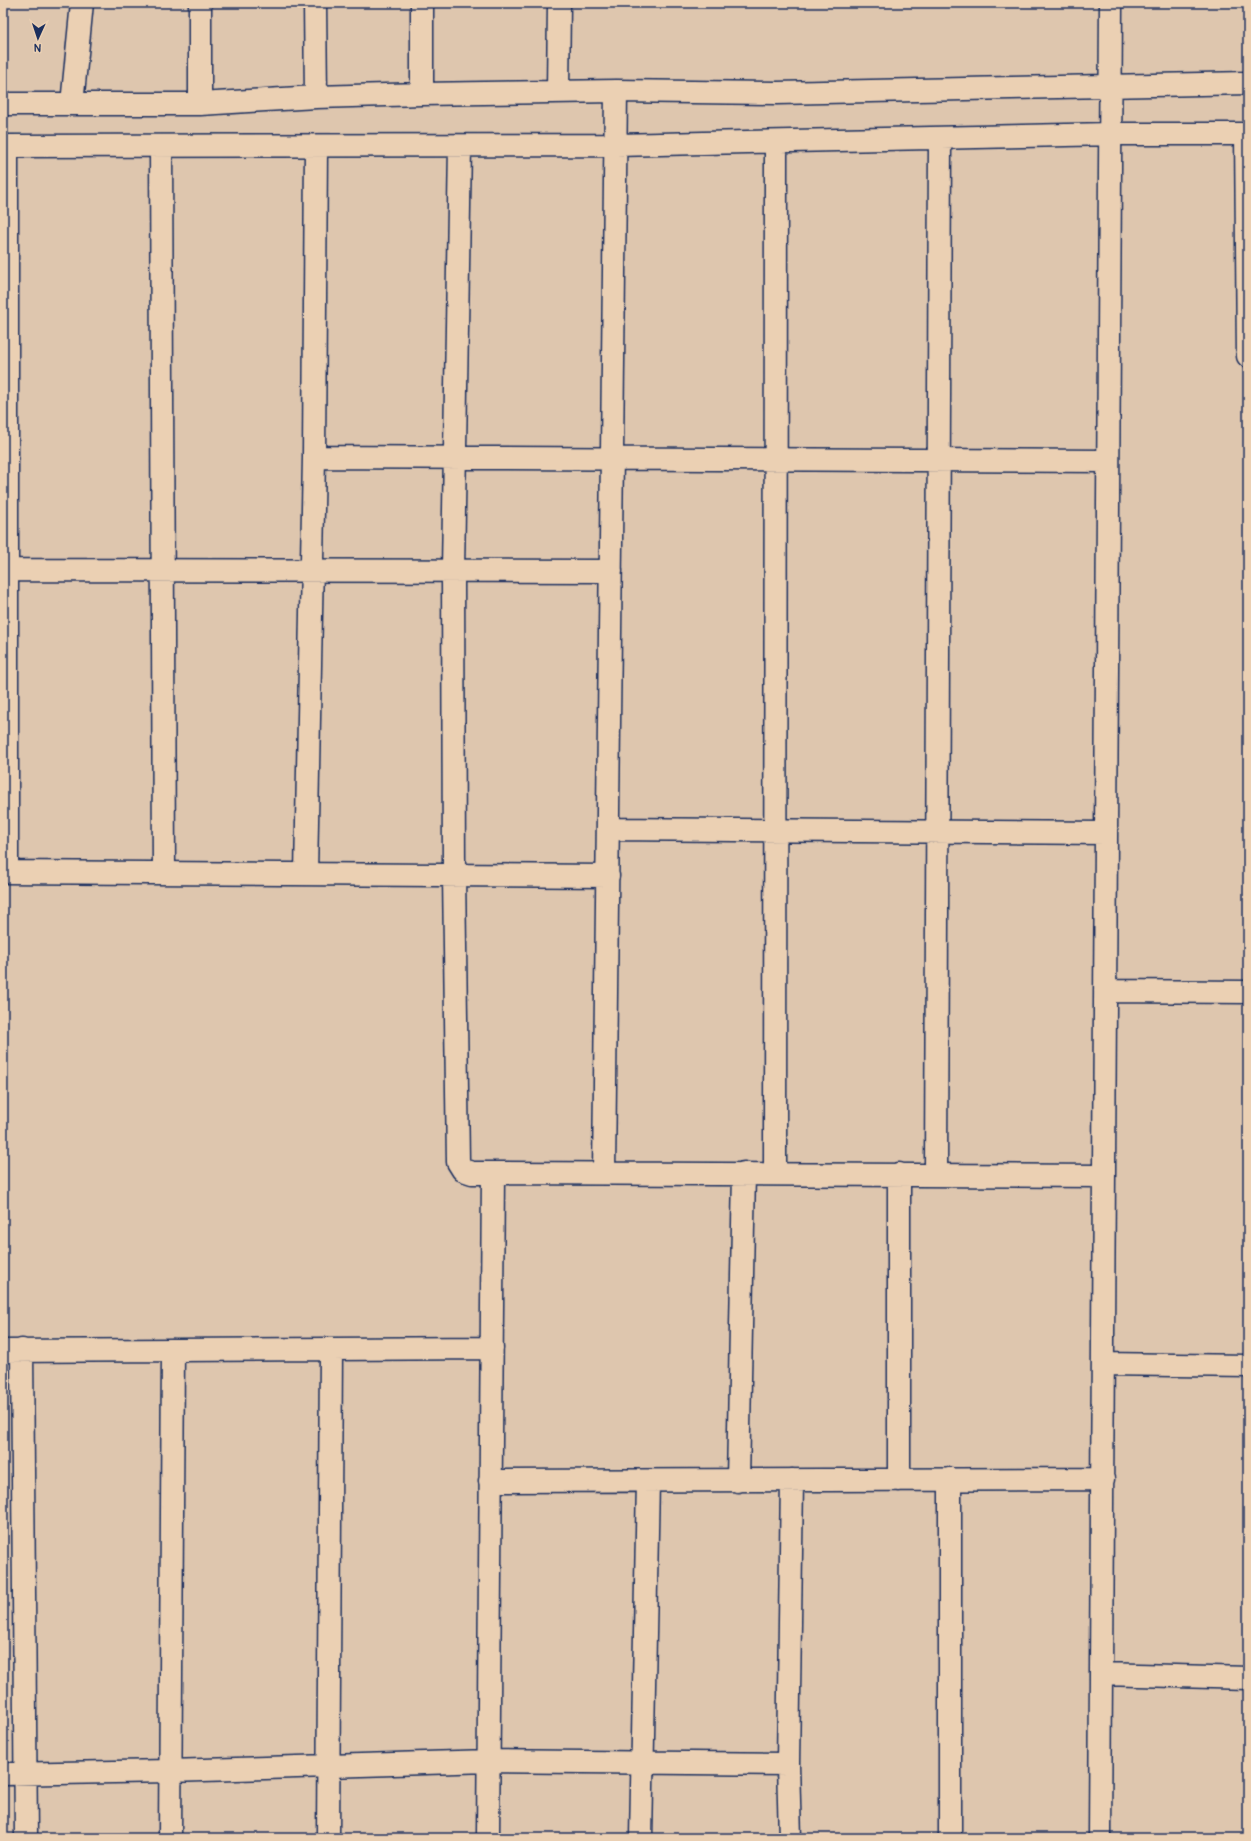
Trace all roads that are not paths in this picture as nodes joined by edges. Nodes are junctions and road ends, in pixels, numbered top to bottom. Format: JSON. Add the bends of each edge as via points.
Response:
{"nodes":[{"id":1,"x":82,"y":3,"type":"edge"},
{"id":2,"x":200,"y":3,"type":"edge"},
{"id":3,"x":315,"y":3,"type":"edge"},
{"id":4,"x":422,"y":3,"type":"edge"},
{"id":5,"x":559,"y":3,"type":"edge"},
{"id":6,"x":1111,"y":3,"type":"edge"},
{"id":7,"x":1248,"y":84,"type":"edge"},
{"id":8,"x":1110,"y":85,"type":"junction"},
{"id":9,"x":616,"y":91,"type":"junction"},
{"id":10,"x":558,"y":92,"type":"junction"},
{"id":11,"x":422,"y":94,"type":"junction"},
{"id":12,"x":316,"y":97,"type":"junction"},
{"id":13,"x":3,"y":104,"type":"edge"},
{"id":14,"x":72,"y":104,"type":"junction"},
{"id":15,"x":200,"y":104,"type":"junction"},
{"id":16,"x":1110,"y":134,"type":"junction"},
{"id":17,"x":1247,"y":134,"type":"edge"},
{"id":18,"x":940,"y":138,"type":"junction"},
{"id":19,"x":776,"y":142,"type":"junction"},
{"id":20,"x":616,"y":145,"type":"junction"},
{"id":21,"x":5,"y":146,"type":"edge"},
{"id":22,"x":161,"y":146,"type":"junction"},
{"id":23,"x":316,"y":146,"type":"junction"},
{"id":24,"x":460,"y":146,"type":"junction"},
{"id":25,"x":1248,"y":356,"type":"edge"},
{"id":26,"x":314,"y":457,"type":"junction"},
{"id":27,"x":455,"y":458,"type":"junction"},
{"id":28,"x":612,"y":458,"type":"junction"},
{"id":29,"x":776,"y":459,"type":"junction"},
{"id":30,"x":939,"y":460,"type":"junction"},
{"id":31,"x":1108,"y":461,"type":"junction"},
{"id":32,"x":5,"y":570,"type":"edge"},
{"id":33,"x":453,"y":570,"type":"junction"},
{"id":34,"x":163,"y":571,"type":"junction"},
{"id":35,"x":312,"y":571,"type":"junction"},
{"id":36,"x":611,"y":571,"type":"junction"},
{"id":37,"x":608,"y":829,"type":"junction"},
{"id":38,"x":776,"y":830,"type":"junction"},
{"id":39,"x":937,"y":832,"type":"junction"},
{"id":40,"x":1106,"y":833,"type":"junction"},
{"id":41,"x":5,"y":872,"type":"edge"},
{"id":42,"x":164,"y":873,"type":"junction"},
{"id":43,"x":306,"y":874,"type":"junction"},
{"id":44,"x":454,"y":875,"type":"junction"},
{"id":45,"x":608,"y":876,"type":"junction"},
{"id":46,"x":1105,"y":991,"type":"junction"},
{"id":47,"x":1248,"y":992,"type":"edge"},
{"id":48,"x":493,"y":1173,"type":"junction"},
{"id":49,"x":604,"y":1173,"type":"junction"},
{"id":50,"x":744,"y":1173,"type":"junction"},
{"id":51,"x":775,"y":1173,"type":"junction"},
{"id":52,"x":898,"y":1174,"type":"junction"},
{"id":53,"x":936,"y":1175,"type":"junction"},
{"id":54,"x":1104,"y":1176,"type":"junction"},
{"id":55,"x":492,"y":1348,"type":"junction"},
{"id":56,"x":331,"y":1349,"type":"junction"},
{"id":57,"x":173,"y":1350,"type":"junction"},
{"id":58,"x":12,"y":1351,"type":"edge"},
{"id":59,"x":1103,"y":1364,"type":"junction"},
{"id":60,"x":1248,"y":1366,"type":"edge"},
{"id":61,"x":950,"y":1479,"type":"junction"},
{"id":62,"x":1103,"y":1479,"type":"junction"},
{"id":63,"x":792,"y":1480,"type":"junction"},
{"id":64,"x":899,"y":1480,"type":"junction"},
{"id":65,"x":490,"y":1481,"type":"junction"},
{"id":66,"x":648,"y":1481,"type":"junction"},
{"id":67,"x":738,"y":1481,"type":"junction"},
{"id":68,"x":1102,"y":1674,"type":"junction"},
{"id":69,"x":1248,"y":1678,"type":"edge"},
{"id":70,"x":489,"y":1761,"type":"junction"},
{"id":71,"x":642,"y":1762,"type":"junction"},
{"id":72,"x":788,"y":1764,"type":"junction"},
{"id":73,"x":328,"y":1767,"type":"junction"},
{"id":74,"x":170,"y":1771,"type":"junction"},
{"id":75,"x":3,"y":1774,"type":"edge"},
{"id":76,"x":26,"y":1774,"type":"junction"},
{"id":77,"x":26,"y":1838,"type":"edge"},
{"id":78,"x":170,"y":1838,"type":"edge"},
{"id":79,"x":328,"y":1838,"type":"edge"},
{"id":80,"x":488,"y":1838,"type":"edge"},
{"id":81,"x":642,"y":1838,"type":"edge"},
{"id":82,"x":790,"y":1838,"type":"edge"},
{"id":83,"x":950,"y":1838,"type":"edge"},
{"id":84,"x":1100,"y":1838,"type":"edge"}],
"edges":[{"from":1,"to":14,"type":"street"},
{"from":2,"to":15,"type":"street"},
{"from":3,"to":12,"type":"street"},
{"from":4,"to":11,"type":"street"},
{"from":5,"to":10,"type":"street"},
{"from":6,"to":8,"type":"street"},
{"from":7,"to":8,"type":"street"},
{"from":8,"to":9,"type":"street","via":[[777,92]]},
{"from":8,"to":16,"type":"street"},
{"from":9,"to":10,"type":"street"},
{"from":9,"to":20,"type":"street"},
{"from":10,"to":11,"type":"street"},
{"from":11,"to":12,"type":"street"},
{"from":12,"to":15,"type":"street"},
{"from":13,"to":14,"type":"street"},
{"from":14,"to":15,"type":"street"},
{"from":16,"to":17,"type":"street"},
{"from":16,"to":18,"type":"street"},
{"from":16,"to":31,"type":"street"},
{"from":17,"to":25,"type":"street"},
{"from":18,"to":19,"type":"street"},
{"from":18,"to":30,"type":"street"},
{"from":19,"to":20,"type":"street"},
{"from":19,"to":29,"type":"street"},
{"from":20,"to":24,"type":"street"},
{"from":20,"to":28,"type":"street"},
{"from":21,"to":22,"type":"street"},
{"from":21,"to":32,"type":"street"},
{"from":22,"to":23,"type":"street"},
{"from":22,"to":34,"type":"street"},
{"from":23,"to":24,"type":"street"},
{"from":23,"to":26,"type":"street"},
{"from":24,"to":27,"type":"street"},
{"from":26,"to":27,"type":"street"},
{"from":26,"to":35,"type":"street"},
{"from":27,"to":28,"type":"street"},
{"from":27,"to":33,"type":"street"},
{"from":28,"to":29,"type":"street"},
{"from":28,"to":36,"type":"street"},
{"from":29,"to":30,"type":"street"},
{"from":29,"to":38,"type":"street"},
{"from":30,"to":31,"type":"street"},
{"from":30,"to":39,"type":"street"},
{"from":31,"to":40,"type":"street"},
{"from":32,"to":34,"type":"street"},
{"from":32,"to":41,"type":"street"},
{"from":33,"to":35,"type":"street"},
{"from":33,"to":36,"type":"street"},
{"from":33,"to":44,"type":"street"},
{"from":34,"to":35,"type":"street"},
{"from":34,"to":42,"type":"street"},
{"from":35,"to":43,"type":"street"},
{"from":36,"to":37,"type":"street"},
{"from":37,"to":38,"type":"street"},
{"from":37,"to":45,"type":"street"},
{"from":38,"to":39,"type":"street"},
{"from":38,"to":51,"type":"street"},
{"from":39,"to":40,"type":"street"},
{"from":39,"to":53,"type":"street"},
{"from":40,"to":46,"type":"street"},
{"from":41,"to":42,"type":"street"},
{"from":42,"to":43,"type":"street"},
{"from":43,"to":44,"type":"street"},
{"from":44,"to":45,"type":"street"},
{"from":44,"to":48,"type":"street","via":[[458,1162],[464,1170],[472,1173]]},
{"from":45,"to":49,"type":"street"},
{"from":46,"to":47,"type":"street"},
{"from":46,"to":54,"type":"street"},
{"from":48,"to":49,"type":"street"},
{"from":48,"to":55,"type":"street"},
{"from":49,"to":50,"type":"street"},
{"from":50,"to":51,"type":"street"},
{"from":50,"to":67,"type":"street"},
{"from":51,"to":52,"type":"street"},
{"from":52,"to":53,"type":"street"},
{"from":52,"to":64,"type":"street"},
{"from":53,"to":54,"type":"street"},
{"from":54,"to":59,"type":"street"},
{"from":55,"to":56,"type":"street"},
{"from":55,"to":65,"type":"street"},
{"from":56,"to":57,"type":"street"},
{"from":56,"to":73,"type":"street"},
{"from":57,"to":58,"type":"street"},
{"from":57,"to":74,"type":"street"},
{"from":58,"to":76,"type":"street"},
{"from":59,"to":60,"type":"street"},
{"from":59,"to":62,"type":"street"},
{"from":61,"to":62,"type":"street"},
{"from":61,"to":64,"type":"street"},
{"from":61,"to":83,"type":"street"},
{"from":62,"to":68,"type":"street"},
{"from":63,"to":64,"type":"street"},
{"from":63,"to":67,"type":"street"},
{"from":63,"to":72,"type":"street"},
{"from":65,"to":66,"type":"street"},
{"from":65,"to":70,"type":"street"},
{"from":66,"to":67,"type":"street"},
{"from":66,"to":71,"type":"street"},
{"from":68,"to":69,"type":"street"},
{"from":68,"to":84,"type":"street"},
{"from":70,"to":71,"type":"street"},
{"from":70,"to":73,"type":"street"},
{"from":70,"to":80,"type":"street"},
{"from":71,"to":72,"type":"street"},
{"from":71,"to":81,"type":"street"},
{"from":72,"to":82,"type":"street"},
{"from":73,"to":74,"type":"street"},
{"from":73,"to":79,"type":"street"},
{"from":74,"to":76,"type":"street"},
{"from":74,"to":78,"type":"street"},
{"from":75,"to":76,"type":"street"},
{"from":76,"to":77,"type":"street"}]}
